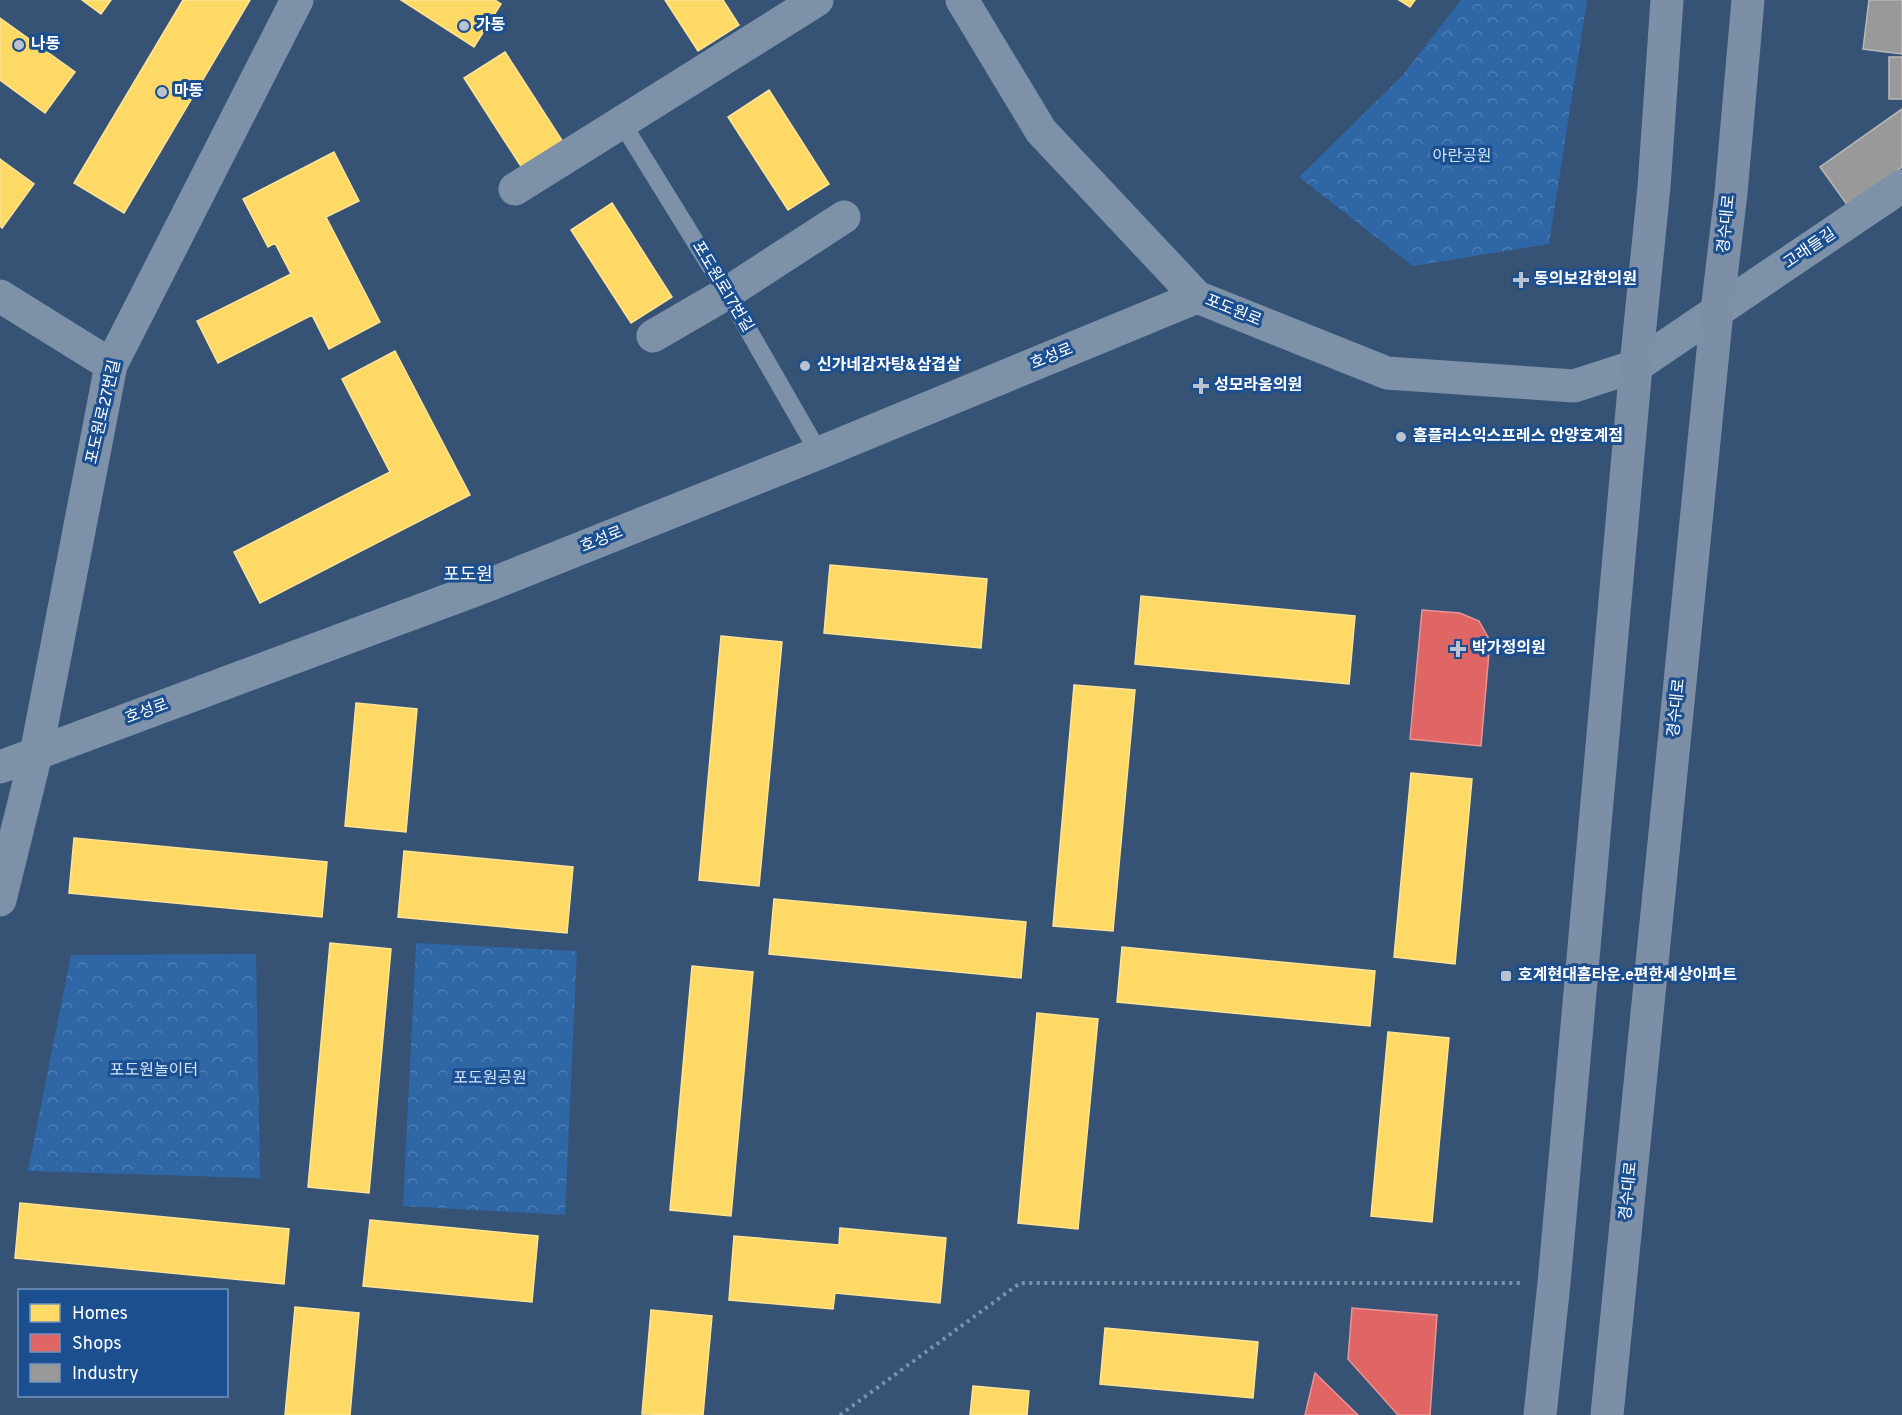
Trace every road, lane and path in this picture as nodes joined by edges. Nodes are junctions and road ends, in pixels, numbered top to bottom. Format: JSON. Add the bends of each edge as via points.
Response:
{"nodes":[{"id":1,"x":297,"y":0,"type":"edge"},
{"id":2,"x":817,"y":0,"type":"edge"},
{"id":3,"x":962,"y":0,"type":"edge"},
{"id":4,"x":1666,"y":0,"type":"edge"},
{"id":5,"x":1748,"y":0,"type":"edge"},
{"id":6,"x":622,"y":123,"type":"junction"},
{"id":7,"x":1902,"y":186,"type":"edge"},
{"id":8,"x":515,"y":189,"type":"dead end"},
{"id":9,"x":844,"y":217,"type":"dead end"},
{"id":10,"x":726,"y":292,"type":"junction"},
{"id":11,"x":0,"y":296,"type":"edge"},
{"id":12,"x":1197,"y":297,"type":"junction"},
{"id":13,"x":1717,"y":311,"type":"junction"},
{"id":14,"x":653,"y":336,"type":"dead end"},
{"id":15,"x":111,"y":365,"type":"junction"},
{"id":16,"x":1636,"y":366,"type":"junction"},
{"id":17,"x":819,"y":453,"type":"junction"},
{"id":18,"x":36,"y":753,"type":"junction"},
{"id":19,"x":0,"y":767,"type":"edge"},
{"id":20,"x":0,"y":900,"type":"edge"},
{"id":21,"x":1554,"y":1283,"type":"junction"},
{"id":22,"x":840,"y":1415,"type":"edge"},
{"id":23,"x":1540,"y":1415,"type":"edge"},
{"id":24,"x":1607,"y":1415,"type":"edge"}],
"edges":[{"from":1,"to":15,"type":"street","name":"포도원로27번길"},
{"from":2,"to":6,"type":"street"},
{"from":3,"to":12,"type":"street","name":"포도원로","via":[[1041,131]]},
{"from":4,"to":16,"type":"main road","via":[[1654,187]]},
{"from":5,"to":13,"type":"main road","name":"경수대로"},
{"from":6,"to":8,"type":"street"},
{"from":6,"to":10,"type":"lane","name":"포도원로17번길"},
{"from":7,"to":13,"type":"street","name":"고래들길"},
{"from":9,"to":10,"type":"street"},
{"from":10,"to":14,"type":"street"},
{"from":10,"to":17,"type":"lane","name":"포도원로17번길"},
{"from":11,"to":15,"type":"street"},
{"from":12,"to":16,"type":"street","name":"포도원로","via":[[1387,373],[1574,386]]},
{"from":12,"to":17,"type":"street","name":"호성로"},
{"from":13,"to":16,"type":"street","name":"고래들길"},
{"from":13,"to":24,"type":"main road","name":"경수대로"},
{"from":15,"to":18,"type":"street","name":"포도원로27번길"},
{"from":16,"to":21,"type":"main road"},
{"from":17,"to":18,"type":"street","name":"호성로","via":[[486,586]]},
{"from":18,"to":19,"type":"street","name":"호성로"},
{"from":18,"to":20,"type":"street","name":"포도원로27번길"},
{"from":21,"to":22,"type":"path","via":[[1020,1283]]},
{"from":21,"to":23,"type":"main road"}]}
